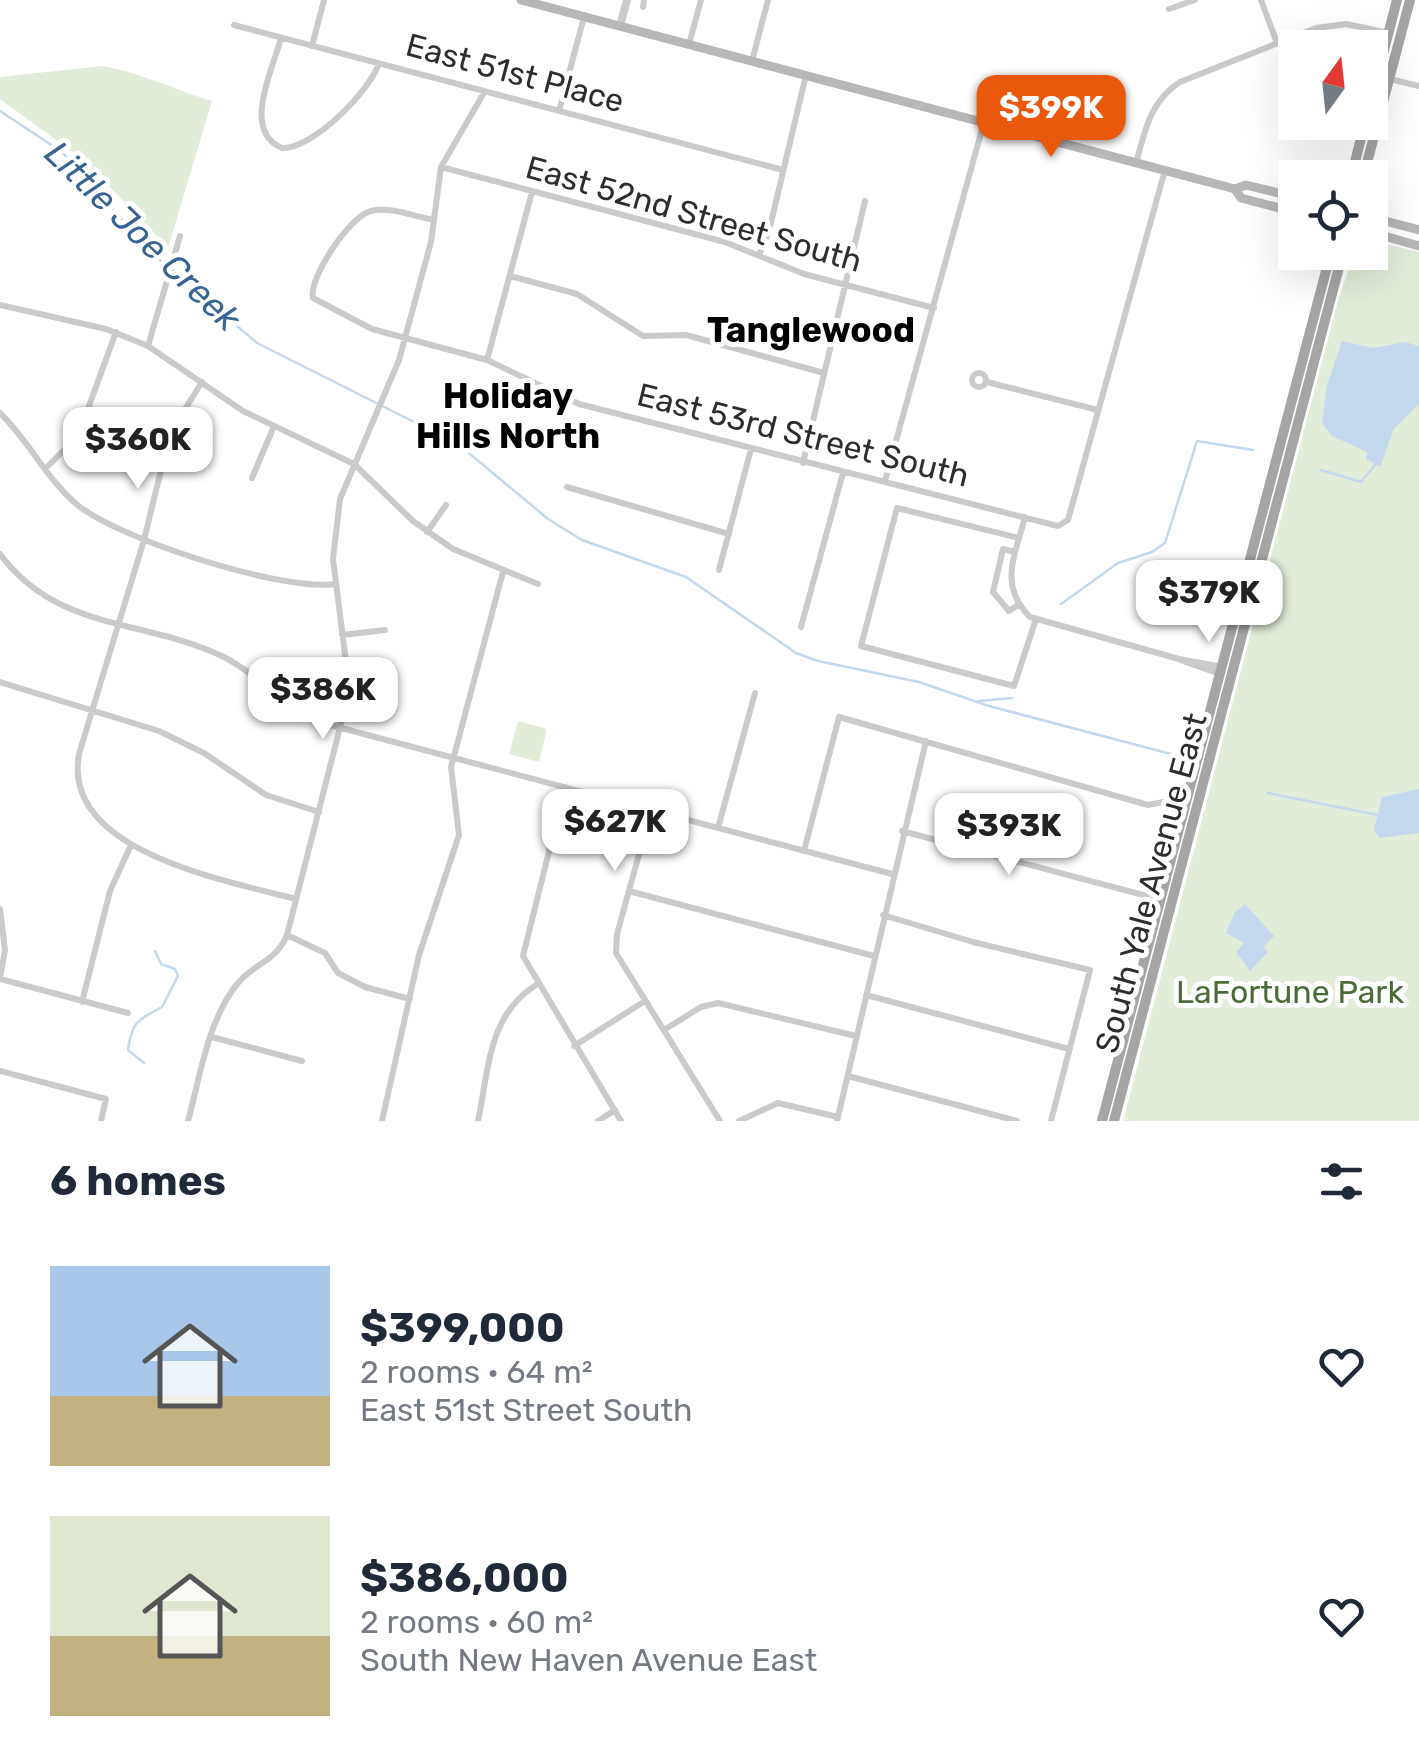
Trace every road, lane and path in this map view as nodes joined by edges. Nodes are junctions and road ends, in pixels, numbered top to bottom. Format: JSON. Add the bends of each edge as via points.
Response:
{"nodes":[{"id":1,"x":324,"y":0,"type":"edge"},
{"id":2,"x":521,"y":0,"type":"edge"},
{"id":3,"x":626,"y":0,"type":"edge"},
{"id":4,"x":701,"y":0,"type":"edge"},
{"id":5,"x":768,"y":0,"type":"edge"},
{"id":6,"x":1194,"y":0,"type":"edge"},
{"id":7,"x":1261,"y":0,"type":"edge"},
{"id":8,"x":1398,"y":0,"type":"edge"},
{"id":9,"x":1410,"y":0,"type":"edge"},
{"id":10,"x":1169,"y":9,"type":"dead end"},
{"id":11,"x":584,"y":16,"type":"junction"},
{"id":12,"x":234,"y":24,"type":"dead end"},
{"id":13,"x":620,"y":26,"type":"junction"},
{"id":14,"x":1319,"y":30,"type":"edge"},
{"id":15,"x":1371,"y":30,"type":"edge"},
{"id":16,"x":1388,"y":33,"type":"edge"},
{"id":17,"x":281,"y":38,"type":"junction"},
{"id":18,"x":689,"y":44,"type":"junction"},
{"id":19,"x":1277,"y":44,"type":"joint"},
{"id":20,"x":312,"y":46,"type":"junction"},
{"id":21,"x":752,"y":60,"type":"junction"},
{"id":22,"x":378,"y":63,"type":"junction"},
{"id":23,"x":1388,"y":63,"type":"edge"},
{"id":24,"x":806,"y":75,"type":"junction"},
{"id":25,"x":1388,"y":78,"type":"edge"},
{"id":26,"x":1419,"y":86,"type":"edge"},
{"id":27,"x":485,"y":91,"type":"junction"},
{"id":28,"x":560,"y":111,"type":"junction"},
{"id":29,"x":984,"y":122,"type":"junction"},
{"id":30,"x":1136,"y":163,"type":"junction"},
{"id":31,"x":441,"y":168,"type":"junction"},
{"id":32,"x":782,"y":170,"type":"junction"},
{"id":33,"x":1165,"y":170,"type":"junction"},
{"id":34,"x":1235,"y":189,"type":"junction"},
{"id":35,"x":532,"y":192,"type":"junction"},
{"id":36,"x":1278,"y":193,"type":"edge"},
{"id":37,"x":865,"y":201,"type":"dead end"},
{"id":38,"x":1278,"y":208,"type":"edge"},
{"id":39,"x":434,"y":220,"type":"junction"},
{"id":40,"x":1388,"y":222,"type":"edge"},
{"id":41,"x":1419,"y":230,"type":"edge"},
{"id":42,"x":180,"y":236,"type":"dead end"},
{"id":43,"x":1388,"y":237,"type":"edge"},
{"id":44,"x":1419,"y":246,"type":"edge"},
{"id":45,"x":759,"y":255,"type":"junction"},
{"id":46,"x":1326,"y":270,"type":"edge"},
{"id":47,"x":1338,"y":270,"type":"edge"},
{"id":48,"x":510,"y":276,"type":"junction"},
{"id":49,"x":846,"y":285,"type":"junction"},
{"id":50,"x":0,"y":304,"type":"edge"},
{"id":51,"x":934,"y":308,"type":"junction"},
{"id":52,"x":116,"y":332,"type":"junction"},
{"id":53,"x":404,"y":338,"type":"junction"},
{"id":54,"x":148,"y":346,"type":"junction"},
{"id":55,"x":487,"y":360,"type":"junction"},
{"id":56,"x":824,"y":374,"type":"junction"},
{"id":57,"x":202,"y":382,"type":"junction"},
{"id":58,"x":986,"y":382,"type":"dead end"},
{"id":59,"x":1098,"y":410,"type":"junction"},
{"id":60,"x":0,"y":413,"type":"edge"},
{"id":61,"x":274,"y":426,"type":"junction"},
{"id":62,"x":751,"y":449,"type":"junction"},
{"id":63,"x":802,"y":462,"type":"junction"},
{"id":64,"x":354,"y":464,"type":"junction"},
{"id":65,"x":45,"y":468,"type":"junction"},
{"id":66,"x":843,"y":473,"type":"junction"},
{"id":67,"x":252,"y":478,"type":"dead end"},
{"id":68,"x":885,"y":481,"type":"junction"},
{"id":69,"x":567,"y":487,"type":"dead end"},
{"id":70,"x":446,"y":505,"type":"dead end"},
{"id":71,"x":1024,"y":518,"type":"junction"},
{"id":72,"x":428,"y":532,"type":"junction"},
{"id":73,"x":729,"y":534,"type":"junction"},
{"id":74,"x":1019,"y":538,"type":"junction"},
{"id":75,"x":144,"y":540,"type":"junction"},
{"id":76,"x":1015,"y":552,"type":"junction"},
{"id":77,"x":0,"y":554,"type":"edge"},
{"id":78,"x":719,"y":570,"type":"dead end"},
{"id":79,"x":503,"y":572,"type":"junction"},
{"id":80,"x":335,"y":584,"type":"junction"},
{"id":81,"x":538,"y":584,"type":"dead end"},
{"id":82,"x":1018,"y":605,"type":"junction"},
{"id":83,"x":1036,"y":620,"type":"junction"},
{"id":84,"x":117,"y":624,"type":"junction"},
{"id":85,"x":801,"y":627,"type":"dead end"},
{"id":86,"x":385,"y":630,"type":"dead end"},
{"id":87,"x":342,"y":636,"type":"junction"},
{"id":88,"x":1226,"y":672,"type":"junction"},
{"id":89,"x":0,"y":682,"type":"edge"},
{"id":90,"x":755,"y":694,"type":"dead end"},
{"id":91,"x":92,"y":711,"type":"junction"},
{"id":92,"x":341,"y":729,"type":"junction"},
{"id":93,"x":926,"y":741,"type":"junction"},
{"id":94,"x":453,"y":758,"type":"junction"},
{"id":95,"x":564,"y":787,"type":"junction"},
{"id":96,"x":1163,"y":802,"type":"dead end"},
{"id":97,"x":651,"y":810,"type":"junction"},
{"id":98,"x":319,"y":812,"type":"junction"},
{"id":99,"x":718,"y":828,"type":"junction"},
{"id":100,"x":902,"y":831,"type":"junction"},
{"id":101,"x":131,"y":845,"type":"junction"},
{"id":102,"x":804,"y":851,"type":"junction"},
{"id":103,"x":892,"y":874,"type":"junction"},
{"id":104,"x":629,"y":891,"type":"junction"},
{"id":105,"x":296,"y":899,"type":"junction"},
{"id":106,"x":1166,"y":901,"type":"junction"},
{"id":107,"x":0,"y":909,"type":"edge"},
{"id":108,"x":883,"y":914,"type":"junction"},
{"id":109,"x":286,"y":935,"type":"junction"},
{"id":110,"x":874,"y":956,"type":"junction"},
{"id":111,"x":0,"y":979,"type":"edge"},
{"id":112,"x":536,"y":985,"type":"junction"},
{"id":113,"x":866,"y":995,"type":"junction"},
{"id":114,"x":410,"y":999,"type":"junction"},
{"id":115,"x":645,"y":1001,"type":"junction"},
{"id":116,"x":82,"y":1002,"type":"junction"},
{"id":117,"x":128,"y":1013,"type":"dead end"},
{"id":118,"x":664,"y":1030,"type":"junction"},
{"id":119,"x":212,"y":1036,"type":"junction"},
{"id":120,"x":857,"y":1036,"type":"junction"},
{"id":121,"x":574,"y":1046,"type":"junction"},
{"id":122,"x":1069,"y":1050,"type":"junction"},
{"id":123,"x":302,"y":1061,"type":"dead end"},
{"id":124,"x":0,"y":1071,"type":"edge"},
{"id":125,"x":848,"y":1076,"type":"junction"},
{"id":126,"x":615,"y":1110,"type":"junction"},
{"id":127,"x":838,"y":1119,"type":"edge"},
{"id":128,"x":101,"y":1121,"type":"edge"},
{"id":129,"x":188,"y":1121,"type":"edge"},
{"id":130,"x":382,"y":1121,"type":"edge"},
{"id":131,"x":478,"y":1121,"type":"edge"},
{"id":132,"x":598,"y":1121,"type":"edge"},
{"id":133,"x":621,"y":1121,"type":"edge"},
{"id":134,"x":720,"y":1121,"type":"edge"},
{"id":135,"x":740,"y":1121,"type":"edge"},
{"id":136,"x":1016,"y":1121,"type":"edge"},
{"id":137,"x":1050,"y":1121,"type":"edge"},
{"id":138,"x":1102,"y":1121,"type":"edge"},
{"id":139,"x":1114,"y":1121,"type":"edge"}],
"edges":[{"from":1,"to":20,"type":"street"},
{"from":2,"to":11,"type":"main road"},
{"from":3,"to":13,"type":"street"},
{"from":4,"to":18,"type":"street"},
{"from":5,"to":21,"type":"street"},
{"from":6,"to":10,"type":"street"},
{"from":7,"to":19,"type":"street"},
{"from":8,"to":16,"type":"main road"},
{"from":9,"to":23,"type":"main road"},
{"from":11,"to":13,"type":"main road"},
{"from":11,"to":28,"type":"street"},
{"from":12,"to":17,"type":"street","name":"East 51st Place"},
{"from":13,"to":18,"type":"main road"},
{"from":14,"to":15,"type":"street","via":[[1337,24]]},
{"from":17,"to":20,"type":"street","name":"East 51st Place"},
{"from":17,"to":22,"type":"street","via":[[260,124],[266,138],[282,148],[300,145],[359,97]]},
{"from":18,"to":21,"type":"main road"},
{"from":19,"to":30,"type":"street","via":[[1168,90],[1150,115]]},
{"from":20,"to":22,"type":"street","name":"East 51st Place"},
{"from":21,"to":24,"type":"main road"},
{"from":22,"to":27,"type":"street","name":"East 51st Place"},
{"from":24,"to":29,"type":"main road"},
{"from":24,"to":32,"type":"street"},
{"from":25,"to":26,"type":"street"},
{"from":27,"to":28,"type":"street","name":"East 51st Place"},
{"from":27,"to":31,"type":"street"},
{"from":28,"to":32,"type":"street","name":"East 51st Place"},
{"from":29,"to":30,"type":"main road"},
{"from":29,"to":51,"type":"street"},
{"from":30,"to":33,"type":"main road"},
{"from":31,"to":35,"type":"street","name":"East 52nd Street South"},
{"from":31,"to":39,"type":"street"},
{"from":32,"to":45,"type":"street"},
{"from":33,"to":34,"type":"main road"},
{"from":33,"to":59,"type":"street"},
{"from":34,"to":36,"type":"main road"},
{"from":34,"to":38,"type":"main road","via":[[1241,198]]},
{"from":35,"to":45,"type":"street","name":"East 52nd Street South"},
{"from":35,"to":48,"type":"street"},
{"from":37,"to":49,"type":"street"},
{"from":39,"to":53,"type":"street"},
{"from":39,"to":53,"type":"street","name":"East 53rd Street South","via":[[372,210],[354,221],[312,295],[321,306]]},
{"from":40,"to":41,"type":"main road"},
{"from":42,"to":54,"type":"street"},
{"from":43,"to":44,"type":"main road"},
{"from":45,"to":49,"type":"street","name":"East 52nd Street South"},
{"from":46,"to":88,"type":"main road","name":"South Yale Avenue East"},
{"from":47,"to":88,"type":"main road","name":"South Yale Avenue East"},
{"from":48,"to":55,"type":"street"},
{"from":48,"to":56,"type":"street","via":[[577,294],[638,334],[686,335]]},
{"from":49,"to":51,"type":"street","name":"East 52nd Street South"},
{"from":49,"to":56,"type":"street"},
{"from":50,"to":52,"type":"street"},
{"from":51,"to":68,"type":"street"},
{"from":52,"to":54,"type":"street"},
{"from":52,"to":65,"type":"street","via":[[78,436]]},
{"from":53,"to":55,"type":"street","name":"East 53rd Street South"},
{"from":53,"to":64,"type":"street"},
{"from":54,"to":57,"type":"street"},
{"from":55,"to":62,"type":"street","name":"East 53rd Street South","via":[[578,404]]},
{"from":56,"to":63,"type":"street"},
{"from":57,"to":61,"type":"street"},
{"from":57,"to":75,"type":"street","via":[[170,433]]},
{"from":58,"to":59,"type":"street"},
{"from":59,"to":71,"type":"street","name":"East 53rd Street South","via":[[1064,524]]},
{"from":60,"to":65,"type":"street"},
{"from":61,"to":64,"type":"street"},
{"from":61,"to":67,"type":"street"},
{"from":62,"to":63,"type":"street","name":"East 53rd Street South"},
{"from":62,"to":73,"type":"street"},
{"from":63,"to":66,"type":"street","name":"East 53rd Street South"},
{"from":64,"to":72,"type":"street"},
{"from":64,"to":80,"type":"street","via":[[336,520]]},
{"from":65,"to":75,"type":"street","via":[[90,516]]},
{"from":66,"to":68,"type":"street","name":"East 53rd Street South"},
{"from":66,"to":85,"type":"street"},
{"from":68,"to":71,"type":"street","name":"East 53rd Street South"},
{"from":69,"to":73,"type":"street"},
{"from":70,"to":72,"type":"street"},
{"from":71,"to":74,"type":"street"},
{"from":72,"to":79,"type":"street"},
{"from":73,"to":78,"type":"street"},
{"from":74,"to":76,"type":"street"},
{"from":74,"to":83,"type":"street","via":[[897,508],[861,646],[1014,686]]},
{"from":75,"to":80,"type":"street","via":[[269,581]]},
{"from":75,"to":84,"type":"street"},
{"from":76,"to":82,"type":"street","via":[[1008,576]]},
{"from":76,"to":82,"type":"street","via":[[1003,549],[993,592],[1003,608]]},
{"from":77,"to":84,"type":"street","via":[[47,600]]},
{"from":79,"to":81,"type":"street"},
{"from":79,"to":94,"type":"street"},
{"from":80,"to":87,"type":"street"},
{"from":82,"to":83,"type":"street"},
{"from":83,"to":88,"type":"street"},
{"from":84,"to":91,"type":"street"},
{"from":84,"to":92,"type":"street","via":[[226,658],[298,712]]},
{"from":86,"to":87,"type":"street"},
{"from":87,"to":92,"type":"street","via":[[347,693]]},
{"from":88,"to":106,"type":"main road","name":"South Yale Avenue East"},
{"from":89,"to":91,"type":"street"},
{"from":90,"to":99,"type":"street"},
{"from":91,"to":98,"type":"street","via":[[182,742],[266,794]]},
{"from":91,"to":101,"type":"street","via":[[78,783],[90,806]]},
{"from":92,"to":94,"type":"street"},
{"from":92,"to":98,"type":"street"},
{"from":93,"to":96,"type":"street","via":[[1148,806]]},
{"from":93,"to":100,"type":"street"},
{"from":93,"to":102,"type":"street","via":[[839,717]]},
{"from":94,"to":95,"type":"street"},
{"from":94,"to":114,"type":"street","via":[[459,835]]},
{"from":95,"to":97,"type":"street"},
{"from":95,"to":112,"type":"street","via":[[523,944]]},
{"from":97,"to":99,"type":"street"},
{"from":97,"to":104,"type":"street"},
{"from":98,"to":105,"type":"street"},
{"from":99,"to":102,"type":"street"},
{"from":100,"to":103,"type":"street"},
{"from":100,"to":106,"type":"street"},
{"from":101,"to":105,"type":"street","via":[[174,866]]},
{"from":101,"to":116,"type":"street","via":[[110,891]]},
{"from":102,"to":103,"type":"street"},
{"from":103,"to":108,"type":"street"},
{"from":104,"to":110,"type":"street"},
{"from":104,"to":115,"type":"street","via":[[616,944]]},
{"from":105,"to":109,"type":"street"},
{"from":106,"to":138,"type":"main road","name":"South Yale Avenue East"},
{"from":106,"to":139,"type":"main road","name":"South Yale Avenue East"},
{"from":107,"to":111,"type":"street"},
{"from":108,"to":110,"type":"street"},
{"from":108,"to":122,"type":"street","via":[[1090,970]]},
{"from":109,"to":114,"type":"street","via":[[326,953],[338,973],[365,987]]},
{"from":109,"to":119,"type":"street","via":[[274,957],[238,983]]},
{"from":110,"to":113,"type":"street"},
{"from":111,"to":116,"type":"street"},
{"from":112,"to":121,"type":"street"},
{"from":112,"to":131,"type":"street","via":[[510,1006],[498,1027]]},
{"from":113,"to":120,"type":"street"},
{"from":113,"to":122,"type":"street"},
{"from":114,"to":130,"type":"street"},
{"from":115,"to":118,"type":"street"},
{"from":115,"to":121,"type":"street"},
{"from":116,"to":117,"type":"street"},
{"from":118,"to":120,"type":"street","via":[[718,1003]]},
{"from":118,"to":134,"type":"street"},
{"from":119,"to":123,"type":"street"},
{"from":119,"to":129,"type":"street"},
{"from":120,"to":125,"type":"street"},
{"from":121,"to":126,"type":"street"},
{"from":122,"to":137,"type":"street"},
{"from":124,"to":128,"type":"street","via":[[106,1100]]},
{"from":125,"to":127,"type":"street"},
{"from":125,"to":136,"type":"street"},
{"from":126,"to":132,"type":"street"},
{"from":126,"to":133,"type":"street"},
{"from":127,"to":135,"type":"street","via":[[778,1102]]}]}
